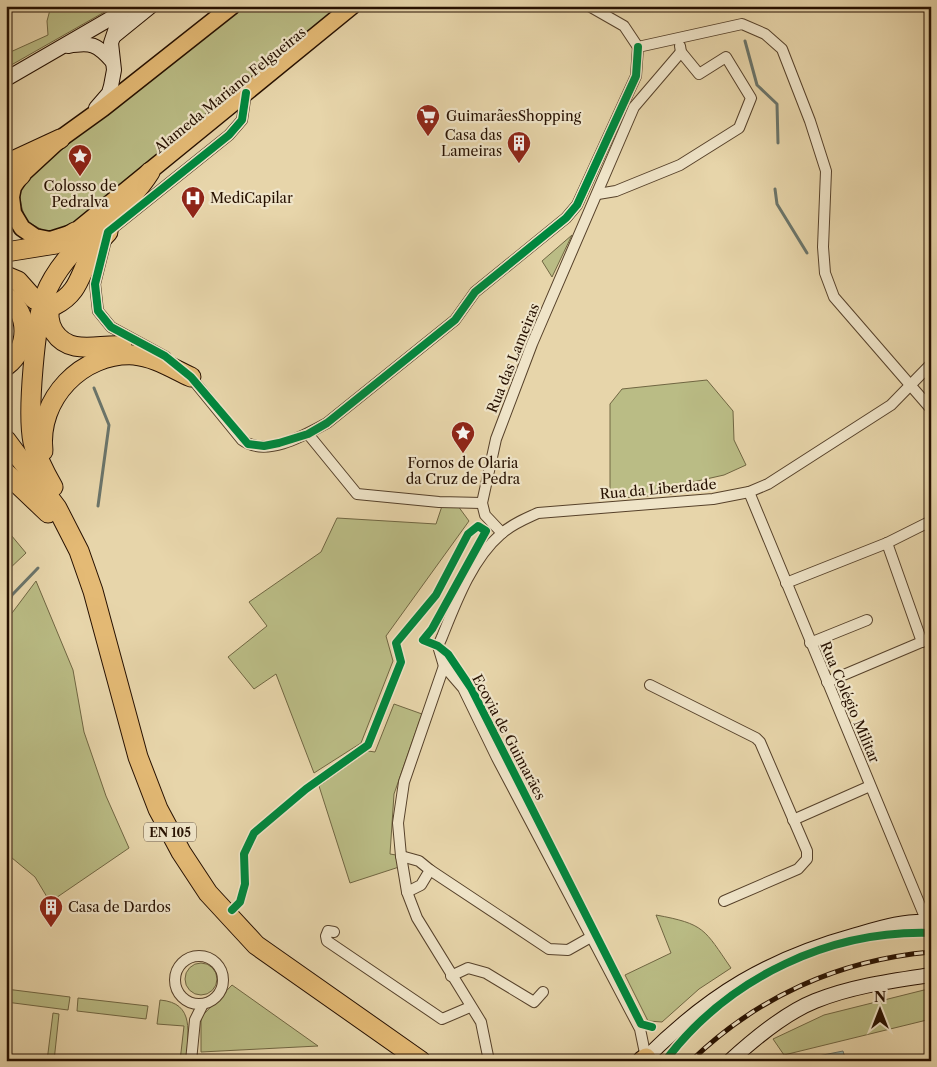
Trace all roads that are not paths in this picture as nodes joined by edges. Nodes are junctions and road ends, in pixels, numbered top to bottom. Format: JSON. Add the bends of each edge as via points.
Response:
{"nodes":[{"id":1,"x":151,"y":6,"type":"edge"},
{"id":2,"x":232,"y":6,"type":"edge"},
{"id":3,"x":589,"y":6,"type":"edge"},
{"id":4,"x":353,"y":7,"type":"edge"},
{"id":5,"x":127,"y":9,"type":"edge"},
{"id":6,"x":114,"y":36,"type":"junction"},
{"id":7,"x":682,"y":37,"type":"junction"},
{"id":8,"x":63,"y":47,"type":"junction"},
{"id":9,"x":638,"y":48,"type":"junction"},
{"id":10,"x":681,"y":52,"type":"junction"},
{"id":11,"x":112,"y":62,"type":"junction"},
{"id":12,"x":6,"y":79,"type":"edge"},
{"id":13,"x":246,"y":93,"type":"junction"},
{"id":14,"x":86,"y":120,"type":"junction"},
{"id":15,"x":60,"y":139,"type":"joint"},
{"id":16,"x":14,"y":169,"type":"edge"},
{"id":17,"x":150,"y":172,"type":"junction"},
{"id":18,"x":6,"y":188,"type":"edge"},
{"id":19,"x":598,"y":194,"type":"junction"},
{"id":20,"x":75,"y":232,"type":"junction"},
{"id":21,"x":108,"y":232,"type":"junction"},
{"id":22,"x":6,"y":252,"type":"edge"},
{"id":23,"x":66,"y":260,"type":"junction"},
{"id":24,"x":6,"y":276,"type":"edge"},
{"id":25,"x":6,"y":296,"type":"edge"},
{"id":26,"x":34,"y":299,"type":"dead end"},
{"id":27,"x":55,"y":304,"type":"dead end"},
{"id":28,"x":165,"y":356,"type":"junction"},
{"id":29,"x":931,"y":364,"type":"edge"},
{"id":30,"x":6,"y":366,"type":"edge"},
{"id":31,"x":191,"y":377,"type":"junction"},
{"id":32,"x":911,"y":385,"type":"junction"},
{"id":33,"x":931,"y":409,"type":"edge"},
{"id":34,"x":308,"y":434,"type":"junction"},
{"id":35,"x":6,"y":440,"type":"edge"},
{"id":36,"x":6,"y":457,"type":"edge"},
{"id":37,"x":6,"y":473,"type":"edge"},
{"id":38,"x":53,"y":488,"type":"junction"},
{"id":39,"x":749,"y":492,"type":"junction"},
{"id":40,"x":482,"y":503,"type":"junction"},
{"id":41,"x":52,"y":510,"type":"junction"},
{"id":42,"x":931,"y":521,"type":"edge"},
{"id":43,"x":502,"y":533,"type":"junction"},
{"id":44,"x":887,"y":543,"type":"junction"},
{"id":45,"x":786,"y":583,"type":"junction"},
{"id":46,"x":867,"y":620,"type":"dead end"},
{"id":47,"x":926,"y":640,"type":"edge"},
{"id":48,"x":810,"y":643,"type":"junction"},
{"id":49,"x":444,"y":666,"type":"junction"},
{"id":50,"x":827,"y":682,"type":"junction"},
{"id":51,"x":650,"y":686,"type":"dead end"},
{"id":52,"x":870,"y":786,"type":"junction"},
{"id":53,"x":793,"y":820,"type":"junction"},
{"id":54,"x":401,"y":856,"type":"junction"},
{"id":55,"x":430,"y":870,"type":"junction"},
{"id":56,"x":407,"y":892,"type":"junction"},
{"id":57,"x":724,"y":901,"type":"dead end"},
{"id":58,"x":929,"y":922,"type":"edge"},
{"id":59,"x":334,"y":932,"type":"dead end"},
{"id":60,"x":591,"y":937,"type":"junction"},
{"id":61,"x":931,"y":975,"type":"edge"},
{"id":62,"x":451,"y":976,"type":"junction"},
{"id":63,"x":543,"y":992,"type":"dead end"},
{"id":64,"x":187,"y":1001,"type":"junction"},
{"id":65,"x":203,"y":1004,"type":"junction"},
{"id":66,"x":470,"y":1007,"type":"junction"},
{"id":67,"x":195,"y":1020,"type":"junction"},
{"id":68,"x":644,"y":1060,"type":"edge"},
{"id":69,"x":192,"y":1061,"type":"edge"},
{"id":70,"x":398,"y":1061,"type":"edge"},
{"id":71,"x":421,"y":1061,"type":"edge"},
{"id":72,"x":489,"y":1061,"type":"edge"},
{"id":73,"x":730,"y":1061,"type":"edge"}],
"edges":[{"from":1,"to":6,"type":"main road"},
{"from":2,"to":14,"type":"main road"},
{"from":3,"to":9,"type":"street","via":[[624,26]]},
{"from":4,"to":13,"type":"main road","name":"Alameda Mariano Felgueiras"},
{"from":5,"to":6,"type":"main road"},
{"from":5,"to":8,"type":"main road"},
{"from":6,"to":11,"type":"main road"},
{"from":7,"to":9,"type":"street"},
{"from":7,"to":10,"type":"street"},
{"from":7,"to":32,"type":"street","via":[[742,24],[765,34],[782,49],[826,171],[823,246],[825,273],[834,297]]},
{"from":8,"to":11,"type":"main road","via":[[97,46]]},
{"from":8,"to":12,"type":"main road"},
{"from":9,"to":34,"type":"street","via":[[636,76],[577,205],[566,218],[475,292],[455,320],[327,423]]},
{"from":10,"to":19,"type":"street","name":"Rua das Lameiras","via":[[634,107]]},
{"from":10,"to":19,"type":"street","via":[[699,74],[726,57],[751,98],[739,128],[680,165],[616,191]]},
{"from":11,"to":14,"type":"main road","via":[[113,78],[109,93]]},
{"from":13,"to":17,"type":"main road","name":"Alameda Mariano Felgueiras"},
{"from":13,"to":21,"type":"street","via":[[242,120],[229,135]]},
{"from":14,"to":15,"type":"main road"},
{"from":15,"to":16,"type":"highway"},
{"from":16,"to":18,"type":"highway"},
{"from":16,"to":20,"type":"main road","name":"Alameda Mariano Felgueiras","via":[[13,213],[22,228],[36,237],[50,240]]},
{"from":17,"to":20,"type":"main road","name":"Alameda Mariano Felgueiras"},
{"from":17,"to":23,"type":"highway","via":[[140,188],[87,236]]},
{"from":19,"to":40,"type":"street","name":"Rua das Lameiras","via":[[496,439]]},
{"from":20,"to":22,"type":"highway","via":[[56,244]]},
{"from":21,"to":27,"type":"highway","via":[[89,257],[76,289]]},
{"from":21,"to":28,"type":"street","via":[[95,284],[98,311],[111,327]]},
{"from":23,"to":28,"type":"highway","via":[[50,301],[48,316],[61,341],[78,348],[132,347]]},
{"from":23,"to":38,"type":"highway","via":[[50,284],[40,317],[31,410],[33,442]]},
{"from":24,"to":26,"type":"highway","via":[[18,281]]},
{"from":25,"to":30,"type":"highway","via":[[20,312],[24,329],[21,349]]},
{"from":28,"to":31,"type":"street"},
{"from":29,"to":32,"type":"street","name":"Rua da Liberdade"},
{"from":31,"to":34,"type":"street","via":[[248,444],[264,446]]},
{"from":31,"to":38,"type":"highway","via":[[159,361],[134,355],[102,360],[72,375],[57,393],[44,428],[44,456]]},
{"from":32,"to":33,"type":"street"},
{"from":32,"to":39,"type":"street","name":"Rua da Liberdade","via":[[891,405],[768,484]]},
{"from":34,"to":40,"type":"street","via":[[357,494]]},
{"from":35,"to":41,"type":"highway","number":"EN 105"},
{"from":36,"to":41,"type":"highway","number":"EN 105"},
{"from":37,"to":41,"type":"highway"},
{"from":38,"to":41,"type":"highway"},
{"from":39,"to":43,"type":"street","name":"Rua da Liberdade","via":[[713,499],[538,513]]},
{"from":39,"to":45,"type":"street","name":"Rua Colégio Militar"},
{"from":40,"to":43,"type":"street","via":[[484,515]]},
{"from":41,"to":70,"type":"highway","number":"EN 105","via":[[74,570],[127,761],[148,814],[171,858],[199,900],[250,954]]},
{"from":41,"to":71,"type":"highway","number":"EN 105","via":[[79,551],[138,757],[158,809],[208,893],[256,945]]},
{"from":42,"to":44,"type":"street"},
{"from":43,"to":49,"type":"street","name":"Rua da Liberdade","via":[[489,546],[468,580],[438,646]]},
{"from":44,"to":45,"type":"street"},
{"from":44,"to":47,"type":"street"},
{"from":45,"to":48,"type":"street","name":"Rua Colégio Militar"},
{"from":46,"to":48,"type":"street"},
{"from":47,"to":50,"type":"street"},
{"from":48,"to":50,"type":"street","name":"Rua Colégio Militar"},
{"from":49,"to":54,"type":"street","via":[[404,782],[398,823]]},
{"from":49,"to":60,"type":"street","via":[[463,688]]},
{"from":50,"to":52,"type":"street","name":"Rua Colégio Militar"},
{"from":51,"to":53,"type":"street","via":[[756,738],[764,748]]},
{"from":52,"to":53,"type":"street"},
{"from":52,"to":58,"type":"street","name":"Rua Colégio Militar"},
{"from":53,"to":57,"type":"street","via":[[807,851],[803,865]]},
{"from":54,"to":55,"type":"street","via":[[418,860]]},
{"from":54,"to":56,"type":"street"},
{"from":55,"to":56,"type":"street","via":[[421,885]]},
{"from":55,"to":60,"type":"street","via":[[549,949],[568,950]]},
{"from":56,"to":62,"type":"street","via":[[416,918]]},
{"from":58,"to":68,"type":"main road","via":[[884,927],[824,944],[760,970],[686,1021]]},
{"from":59,"to":66,"type":"street","via":[[328,931],[326,941],[442,1019]]},
{"from":60,"to":68,"type":"street","via":[[640,1029]]},
{"from":61,"to":73,"type":"main road","via":[[873,983],[814,1001],[758,1034]]},
{"from":62,"to":63,"type":"street","via":[[468,968],[486,973],[534,1002]]},
{"from":62,"to":66,"type":"street"},
{"from":64,"to":65,"type":"street"},
{"from":64,"to":65,"type":"street","via":[[177,990],[176,974],[190,958],[205,957],[218,966],[223,981],[217,996]]},
{"from":64,"to":67,"type":"street"},
{"from":65,"to":67,"type":"street"},
{"from":66,"to":72,"type":"street","via":[[481,1022]]},
{"from":67,"to":69,"type":"street"}]}
